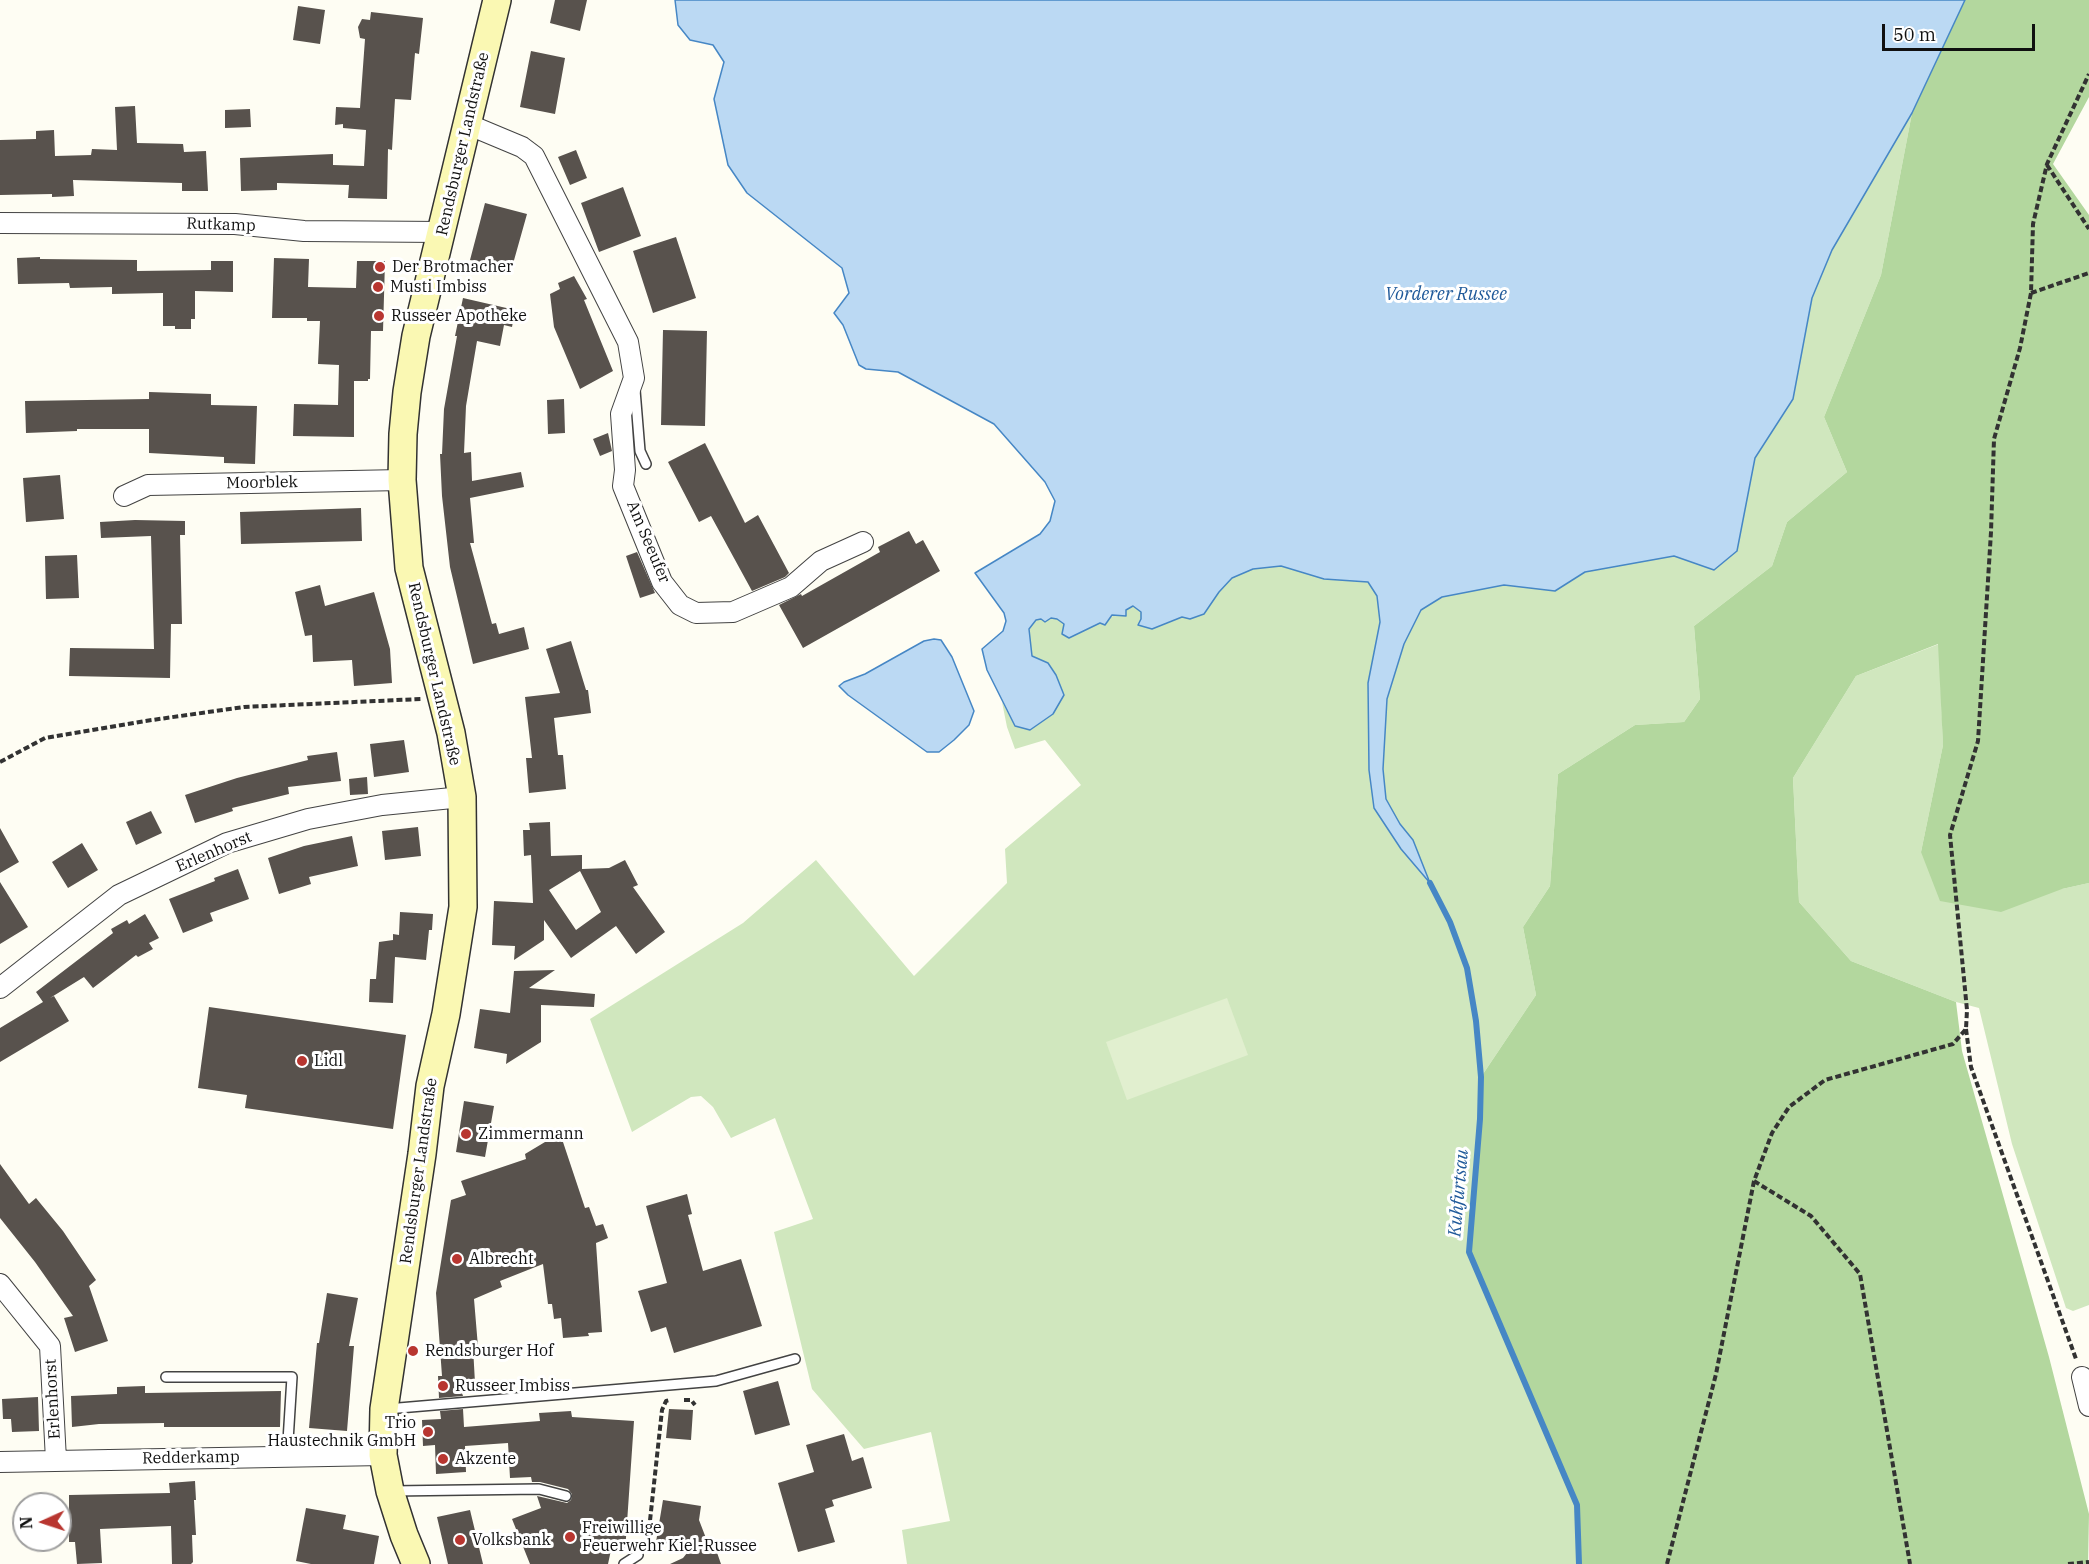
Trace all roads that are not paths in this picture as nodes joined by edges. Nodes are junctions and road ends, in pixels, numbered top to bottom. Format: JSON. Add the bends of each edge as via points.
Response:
{"nodes":[{"id":1,"x":497,"y":0,"type":"edge"},
{"id":2,"x":467,"y":124,"type":"junction"},
{"id":3,"x":0,"y":223,"type":"edge"},
{"id":4,"x":442,"y":232,"type":"junction"},
{"id":5,"x":634,"y":378,"type":"junction"},
{"id":6,"x":646,"y":464,"type":"dead end"},
{"id":7,"x":402,"y":480,"type":"junction"},
{"id":8,"x":124,"y":496,"type":"dead end"},
{"id":9,"x":863,"y":542,"type":"dead end"},
{"id":10,"x":462,"y":797,"type":"junction"},
{"id":11,"x":0,"y":988,"type":"edge"},
{"id":12,"x":0,"y":1284,"type":"edge"},
{"id":13,"x":795,"y":1359,"type":"dead end"},
{"id":14,"x":166,"y":1377,"type":"dead end"},
{"id":15,"x":2082,"y":1377,"type":"road end"},
{"id":16,"x":2089,"y":1406,"type":"edge"},
{"id":17,"x":384,"y":1409,"type":"junction"},
{"id":18,"x":383,"y":1455,"type":"junction"},
{"id":19,"x":287,"y":1457,"type":"junction"},
{"id":20,"x":56,"y":1460,"type":"junction"},
{"id":21,"x":0,"y":1462,"type":"edge"},
{"id":22,"x":390,"y":1491,"type":"junction"},
{"id":23,"x":566,"y":1496,"type":"dead end"},
{"id":24,"x":638,"y":1555,"type":"road end"},
{"id":25,"x":416,"y":1564,"type":"edge"},
{"id":26,"x":624,"y":1564,"type":"edge"}],
"edges":[{"from":1,"to":2,"type":"street","name":"Rendsburger Landstraße"},
{"from":2,"to":4,"type":"street","name":"Rendsburger Landstraße"},
{"from":2,"to":5,"type":"street","name":"Am Seeufer","via":[[534,156],[628,342]]},
{"from":3,"to":4,"type":"street","name":"Rutkamp","via":[[236,224],[304,231]]},
{"from":4,"to":7,"type":"street","name":"Rendsburger Landstraße","via":[[416,336],[407,392]]},
{"from":5,"to":6,"type":"lane","via":[[640,452]]},
{"from":5,"to":9,"type":"street","name":"Am Seeufer","via":[[621,414],[623,486],[662,582],[680,605],[696,613],[733,612],[791,587],[821,561]]},
{"from":7,"to":8,"type":"street","name":"Moorblek","via":[[148,485]]},
{"from":7,"to":10,"type":"street","name":"Rendsburger Landstraße","via":[[409,568],[451,733]]},
{"from":10,"to":11,"type":"street","name":"Erlenhorst","via":[[382,805],[308,819],[227,843],[119,895]]},
{"from":10,"to":17,"type":"street","name":"Rendsburger Landstraße","via":[[463,906],[430,1086]]},
{"from":12,"to":20,"type":"street","name":"Erlenhorst","via":[[50,1346]]},
{"from":13,"to":17,"type":"lane","via":[[716,1381]]},
{"from":14,"to":19,"type":"lane","via":[[292,1377]]},
{"from":15,"to":16,"type":"street"},
{"from":17,"to":18,"type":"street","name":"Rendsburger Landstraße"},
{"from":18,"to":19,"type":"street","name":"Redderkamp"},
{"from":18,"to":22,"type":"street","name":"Rendsburger Landstraße"},
{"from":19,"to":20,"type":"street","name":"Redderkamp"},
{"from":20,"to":21,"type":"street","name":"Redderkamp"},
{"from":22,"to":23,"type":"lane","via":[[539,1489]]},
{"from":22,"to":25,"type":"street","name":"Rendsburger Landstraße"},
{"from":24,"to":26,"type":"lane"}]}
